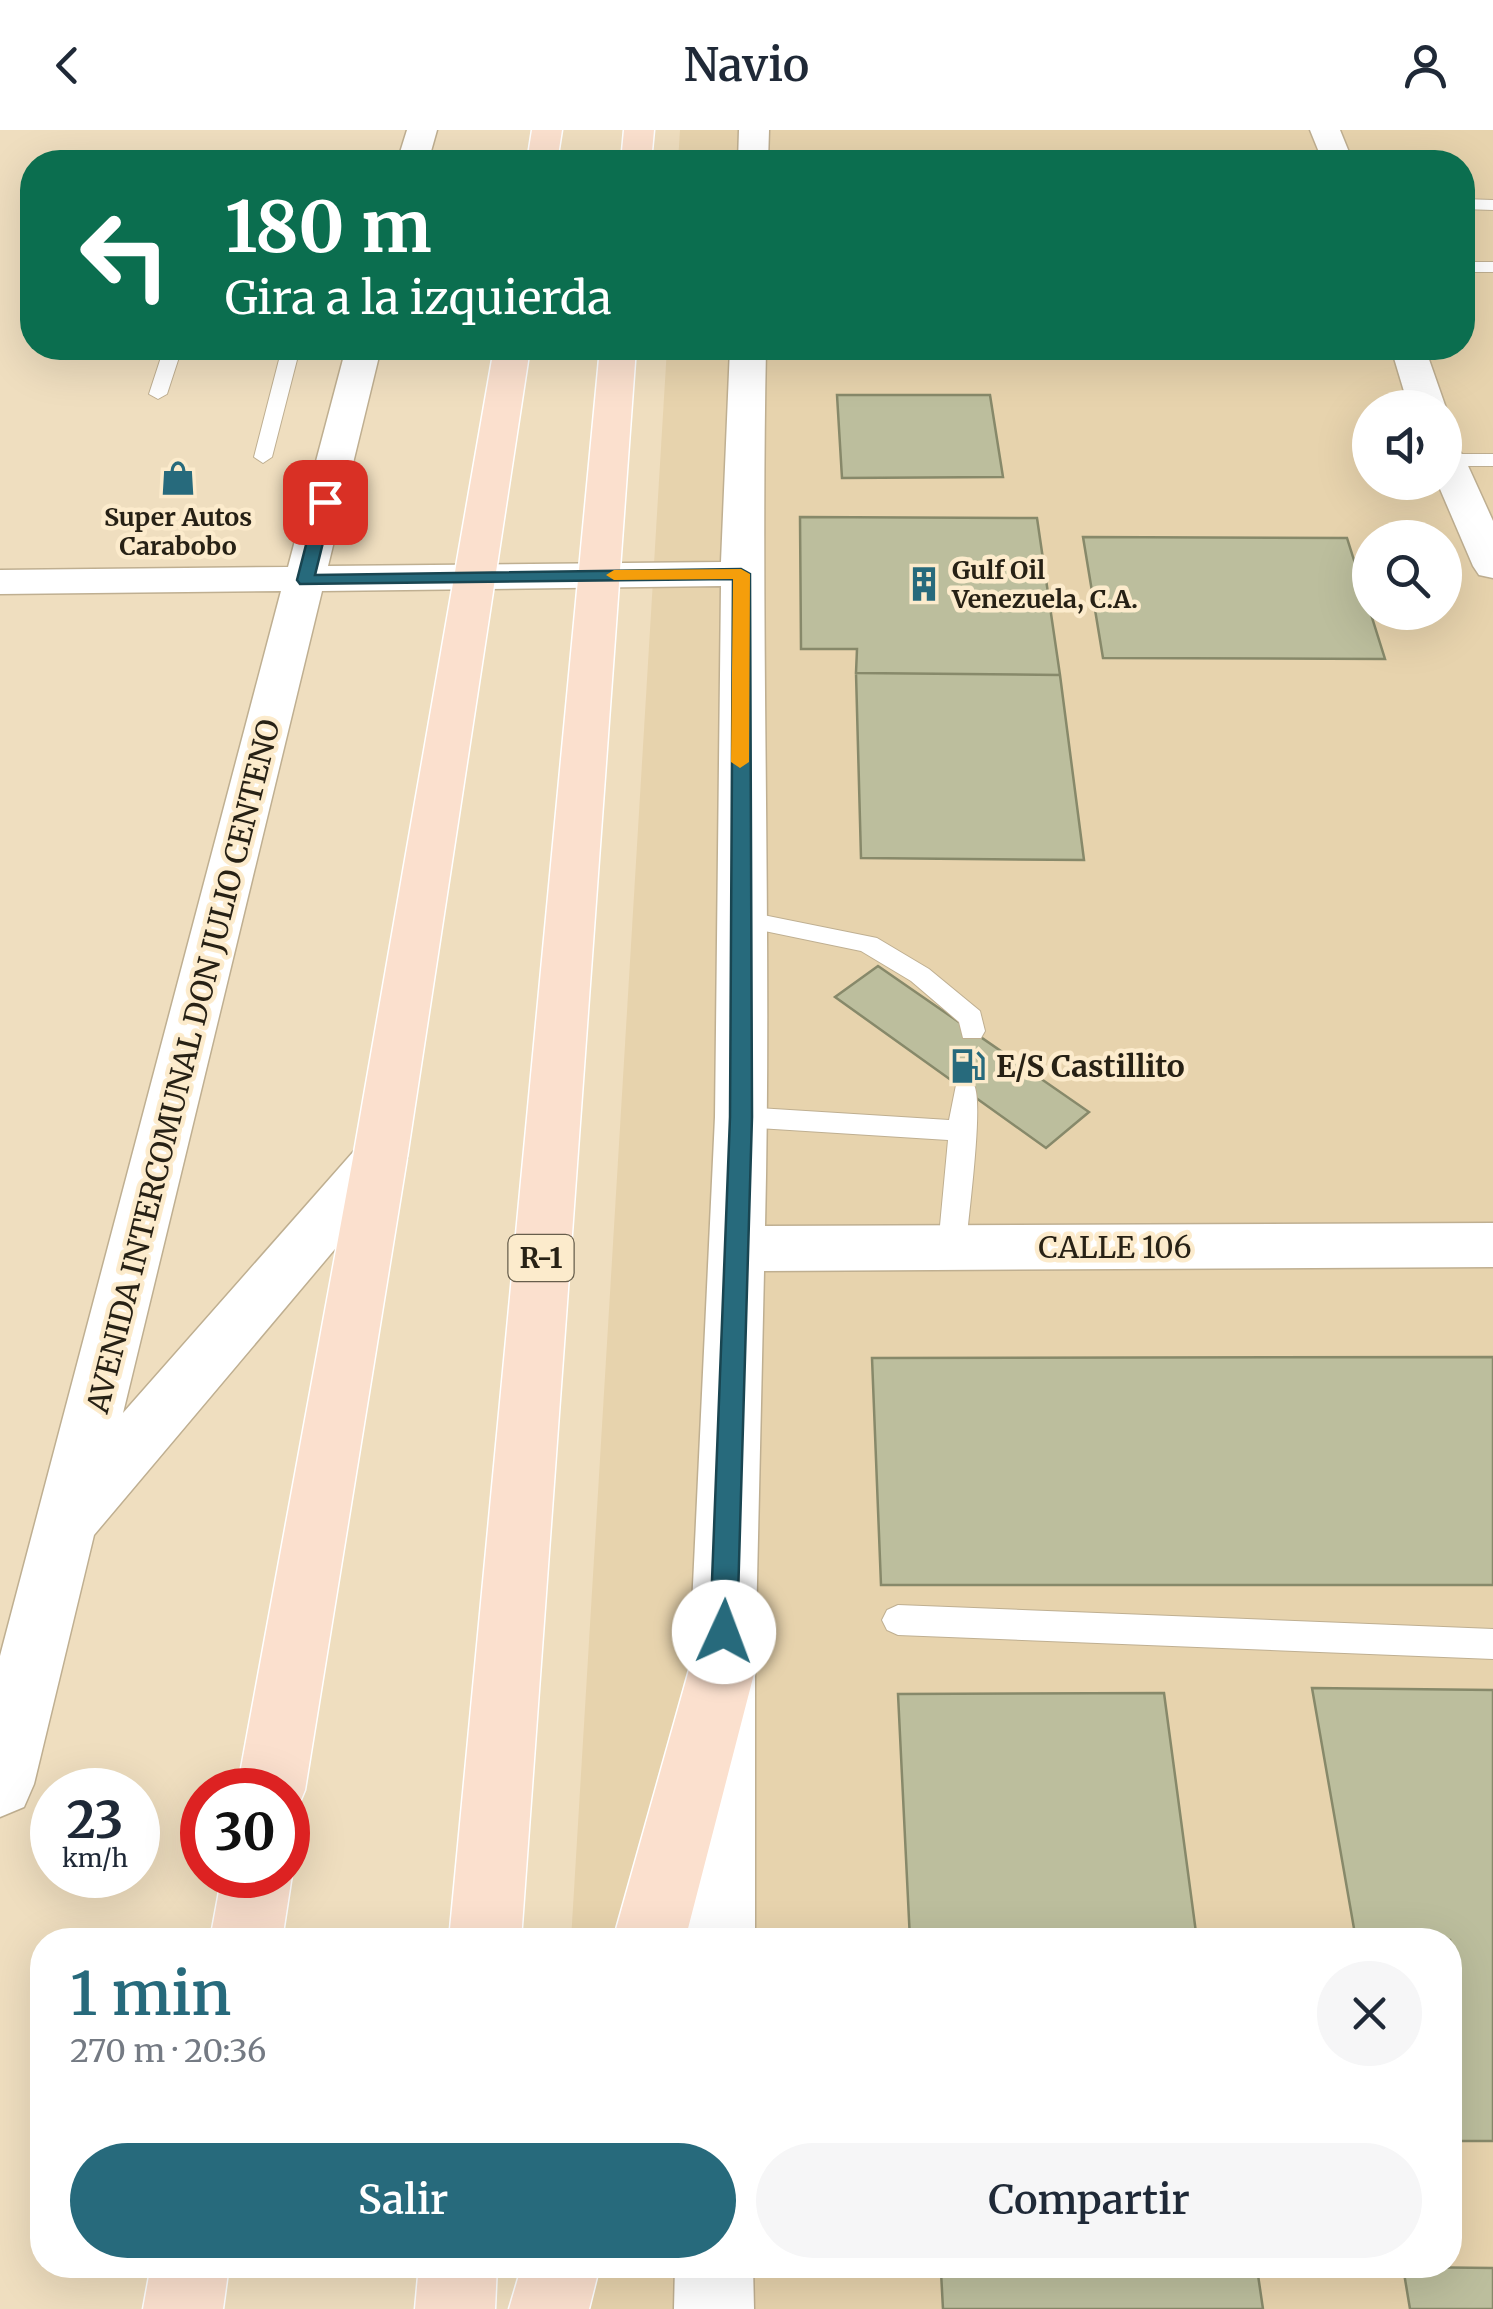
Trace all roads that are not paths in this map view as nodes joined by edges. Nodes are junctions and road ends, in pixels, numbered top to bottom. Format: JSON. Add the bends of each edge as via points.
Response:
{"nodes":[{"id":1,"x":170,"y":360,"type":"edge"},
{"id":2,"x":287,"y":360,"type":"edge"},
{"id":3,"x":360,"y":360,"type":"edge"},
{"id":4,"x":510,"y":360,"type":"edge"},
{"id":5,"x":617,"y":360,"type":"edge"},
{"id":6,"x":748,"y":360,"type":"edge"},
{"id":7,"x":1412,"y":360,"type":"edge"},
{"id":8,"x":1422,"y":390,"type":"edge"},
{"id":9,"x":158,"y":394,"type":"dead end"},
{"id":10,"x":263,"y":456,"type":"dead end"},
{"id":11,"x":1462,"y":459,"type":"edge"},
{"id":12,"x":1493,"y":460,"type":"edge"},
{"id":13,"x":1462,"y":495,"type":"edge"},
{"id":14,"x":1493,"y":566,"type":"edge"},
{"id":15,"x":741,"y":574,"type":"junction"},
{"id":16,"x":597,"y":576,"type":"junction"},
{"id":17,"x":476,"y":578,"type":"junction"},
{"id":18,"x":306,"y":580,"type":"junction"},
{"id":19,"x":0,"y":582,"type":"edge"},
{"id":20,"x":739,"y":918,"type":"junction"},
{"id":21,"x":972,"y":1030,"type":"dead end"},
{"id":22,"x":966,"y":1092,"type":"dead end"},
{"id":23,"x":741,"y":1117,"type":"junction"},
{"id":24,"x":962,"y":1131,"type":"junction"},
{"id":25,"x":380,"y":1158,"type":"junction"},
{"id":26,"x":1493,"y":1245,"type":"edge"},
{"id":27,"x":952,"y":1248,"type":"junction"},
{"id":28,"x":736,"y":1249,"type":"junction"},
{"id":29,"x":66,"y":1527,"type":"junction"},
{"id":30,"x":898,"y":1620,"type":"dead end"},
{"id":31,"x":1493,"y":1644,"type":"edge"},
{"id":32,"x":722,"y":1670,"type":"junction"},
{"id":33,"x":276,"y":1768,"type":"edge"},
{"id":34,"x":0,"y":1784,"type":"edge"},
{"id":35,"x":253,"y":1898,"type":"edge"},
{"id":36,"x":248,"y":1928,"type":"edge"},
{"id":37,"x":486,"y":1928,"type":"edge"},
{"id":38,"x":652,"y":1928,"type":"edge"},
{"id":39,"x":718,"y":1928,"type":"edge"},
{"id":40,"x":188,"y":2278,"type":"edge"},
{"id":41,"x":457,"y":2278,"type":"edge"},
{"id":42,"x":557,"y":2278,"type":"edge"},
{"id":43,"x":714,"y":2278,"type":"edge"},
{"id":44,"x":184,"y":2309,"type":"edge"},
{"id":45,"x":454,"y":2309,"type":"edge"},
{"id":46,"x":549,"y":2309,"type":"edge"},
{"id":47,"x":714,"y":2309,"type":"edge"}],
"edges":[{"from":1,"to":9,"type":"lane"},
{"from":2,"to":10,"type":"lane"},
{"from":3,"to":18,"type":"street","name":"AVENIDA INTERCOMUNAL DON JULIO CENTENO"},
{"from":4,"to":17,"type":"main road"},
{"from":5,"to":16,"type":"main road","number":"R-1"},
{"from":6,"to":15,"type":"street"},
{"from":7,"to":8,"type":"street"},
{"from":11,"to":12,"type":"lane"},
{"from":13,"to":14,"type":"street"},
{"from":15,"to":16,"type":"street"},
{"from":15,"to":20,"type":"street"},
{"from":16,"to":17,"type":"street"},
{"from":16,"to":37,"type":"main road","number":"R-1"},
{"from":17,"to":18,"type":"street"},
{"from":17,"to":25,"type":"main road"},
{"from":18,"to":19,"type":"street"},
{"from":18,"to":29,"type":"street","name":"AVENIDA INTERCOMUNAL DON JULIO CENTENO"},
{"from":20,"to":21,"type":"lane","via":[[868,944],[920,974],[971,1018]]},
{"from":20,"to":23,"type":"street"},
{"from":22,"to":24,"type":"lane"},
{"from":23,"to":24,"type":"lane"},
{"from":23,"to":28,"type":"street"},
{"from":24,"to":27,"type":"lane"},
{"from":25,"to":29,"type":"street"},
{"from":25,"to":33,"type":"main road"},
{"from":26,"to":27,"type":"street","name":"CALLE 106"},
{"from":27,"to":28,"type":"street","name":"CALLE 106"},
{"from":28,"to":32,"type":"street"},
{"from":29,"to":34,"type":"street","name":"AVENIDA INTERCOMUNAL DON JULIO CENTENO"},
{"from":30,"to":31,"type":"lane"},
{"from":32,"to":38,"type":"main road"},
{"from":32,"to":39,"type":"street"},
{"from":35,"to":36,"type":"main road"},
{"from":40,"to":44,"type":"main road"},
{"from":41,"to":45,"type":"main road"},
{"from":42,"to":46,"type":"main road"},
{"from":43,"to":47,"type":"street"}]}
